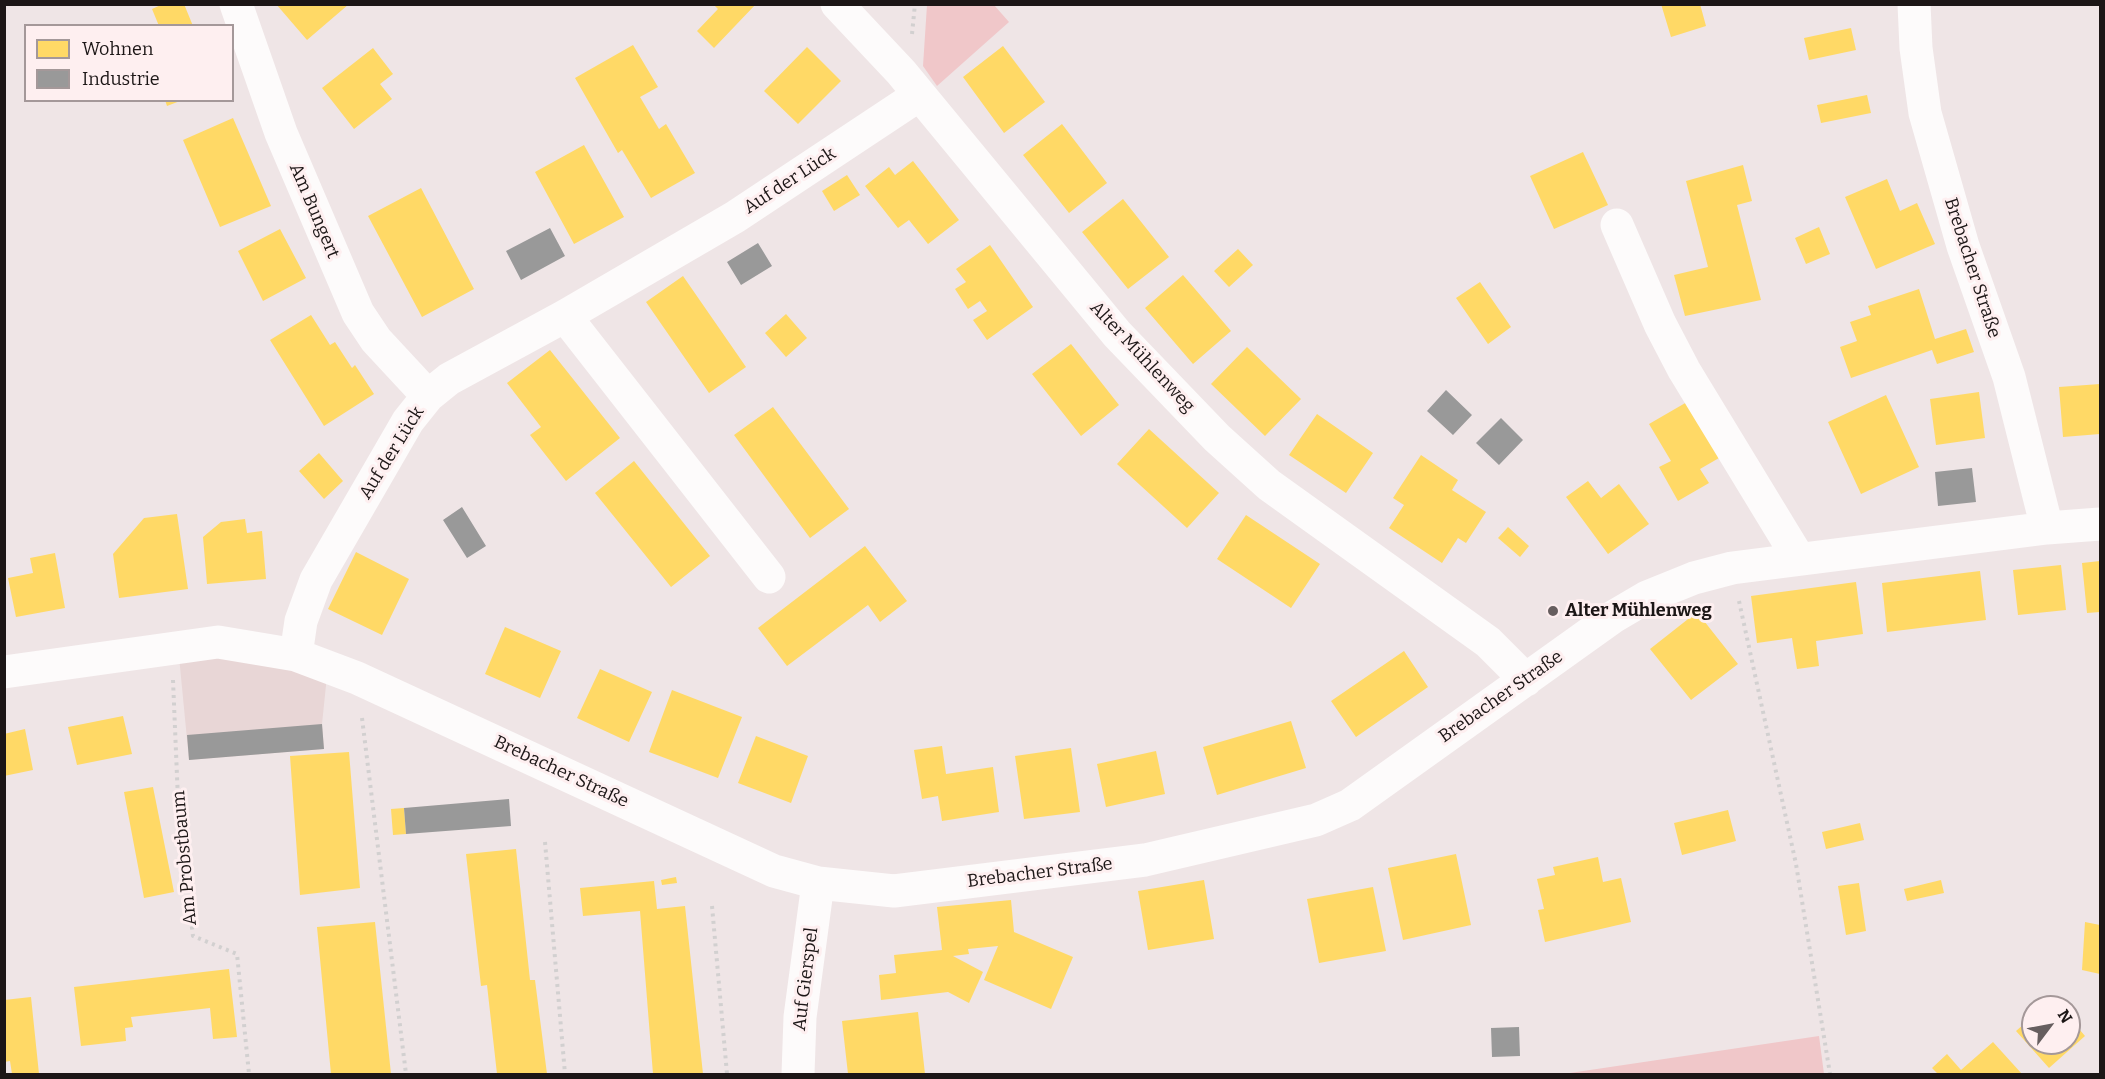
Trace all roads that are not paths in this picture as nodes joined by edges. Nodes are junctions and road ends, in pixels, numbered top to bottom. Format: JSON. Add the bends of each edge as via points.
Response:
{"nodes":[{"id":1,"x":236,"y":4,"type":"edge"},
{"id":2,"x":837,"y":4,"type":"edge"},
{"id":3,"x":1914,"y":4,"type":"edge"},
{"id":4,"x":919,"y":95,"type":"junction"},
{"id":5,"x":1617,"y":225,"type":"dead end"},
{"id":6,"x":565,"y":316,"type":"junction"},
{"id":7,"x":428,"y":396,"type":"junction"},
{"id":8,"x":2100,"y":524,"type":"edge"},
{"id":9,"x":2047,"y":528,"type":"junction"},
{"id":10,"x":1799,"y":559,"type":"junction"},
{"id":11,"x":770,"y":577,"type":"dead end"},
{"id":12,"x":296,"y":655,"type":"junction"},
{"id":13,"x":4,"y":672,"type":"edge"},
{"id":14,"x":1526,"y":680,"type":"junction"},
{"id":15,"x":818,"y":883,"type":"junction"},
{"id":16,"x":798,"y":1074,"type":"edge"}],
"edges":[{"from":1,"to":7,"type":"street","name":"Am Bungert","via":[[281,134],[358,313],[376,340]]},
{"from":2,"to":4,"type":"street","name":"Alter Mühlenweg"},
{"from":3,"to":9,"type":"street","name":"Brebacher Straße","via":[[1925,112],[1963,246],[2008,377]]},
{"from":4,"to":6,"type":"street","name":"Auf der Lück","via":[[735,217]]},
{"from":4,"to":14,"type":"street","name":"Alter Mühlenweg","via":[[1118,334],[1217,438],[1269,485],[1488,642]]},
{"from":5,"to":10,"type":"street","via":[[1684,370]]},
{"from":6,"to":7,"type":"street","name":"Auf der Lück","via":[[449,379]]},
{"from":6,"to":11,"type":"street"},
{"from":7,"to":12,"type":"street","name":"Auf der Lück","via":[[408,421],[316,580],[301,621]]},
{"from":8,"to":9,"type":"street","name":"Brebacher Straße"},
{"from":9,"to":10,"type":"street","name":"Brebacher Straße"},
{"from":10,"to":14,"type":"street","name":"Brebacher Straße","via":[[1732,568],[1647,597]]},
{"from":12,"to":13,"type":"street","name":"Brebacher Straße","via":[[218,642]]},
{"from":12,"to":15,"type":"street","name":"Brebacher Straße","via":[[357,678],[774,871]]},
{"from":14,"to":15,"type":"street","name":"Brebacher Straße","via":[[1350,805],[1307,823],[1145,860],[894,891]]},
{"from":15,"to":16,"type":"street","name":"Auf Gierspel","via":[[800,1017]]}]}
